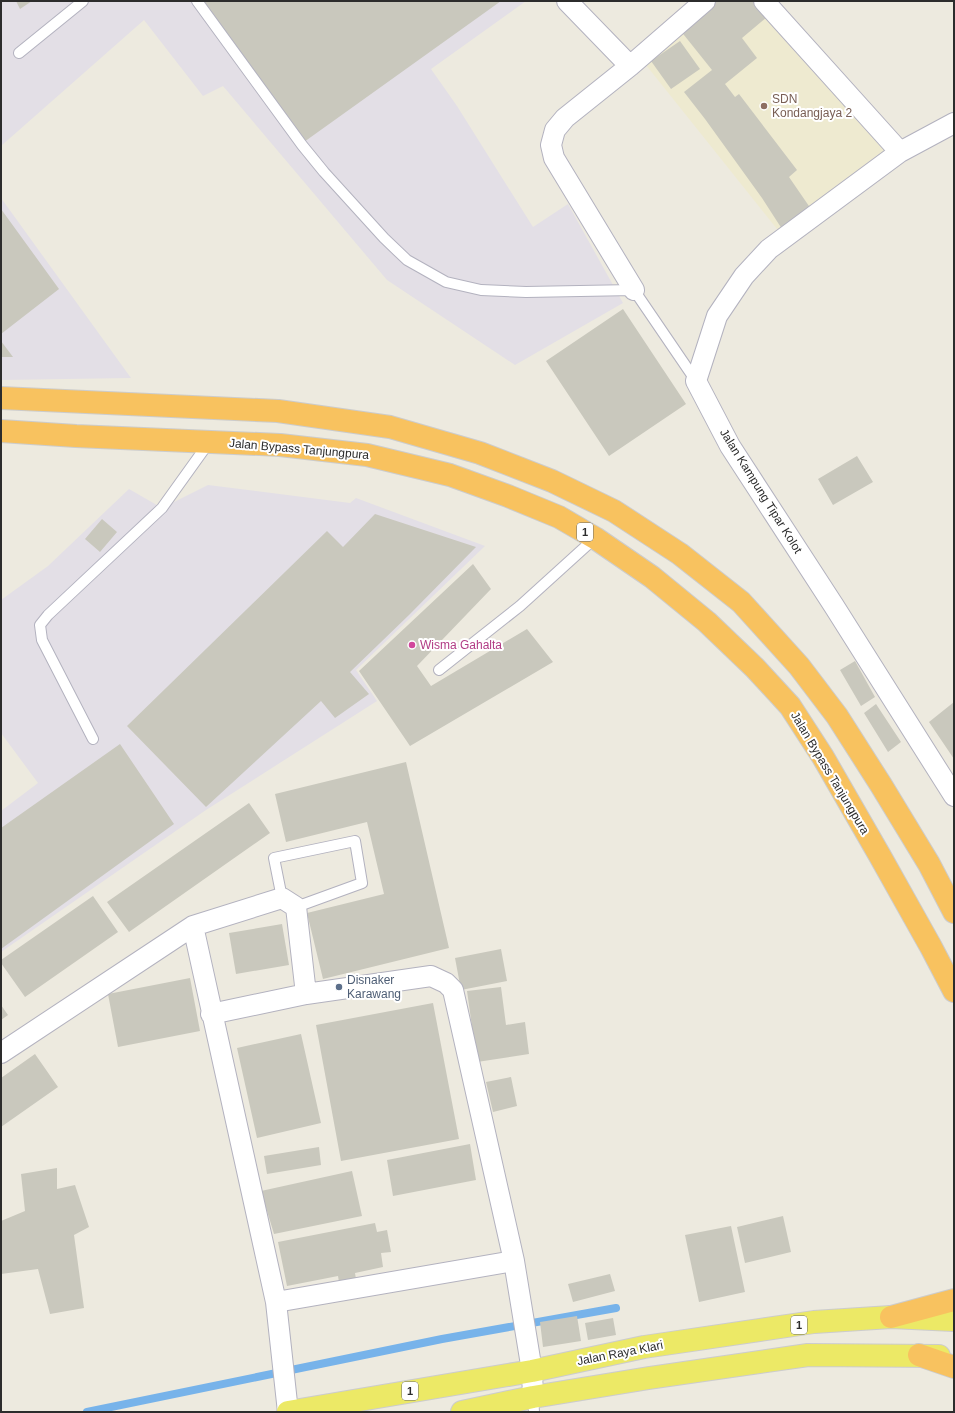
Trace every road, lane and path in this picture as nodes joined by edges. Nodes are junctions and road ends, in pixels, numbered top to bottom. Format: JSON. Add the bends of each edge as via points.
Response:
{"nodes":[{"id":1,"x":83,"y":1,"type":"edge"},
{"id":2,"x":197,"y":1,"type":"edge"},
{"id":3,"x":567,"y":1,"type":"edge"},
{"id":4,"x":704,"y":1,"type":"edge"},
{"id":5,"x":764,"y":1,"type":"edge"},
{"id":6,"x":19,"y":53,"type":"dead end"},
{"id":7,"x":630,"y":66,"type":"junction"},
{"id":8,"x":954,"y":123,"type":"edge"},
{"id":9,"x":900,"y":152,"type":"junction"},
{"id":10,"x":634,"y":290,"type":"junction"},
{"id":11,"x":696,"y":381,"type":"junction"},
{"id":12,"x":1,"y":398,"type":"edge"},
{"id":13,"x":1,"y":431,"type":"edge"},
{"id":14,"x":210,"y":442,"type":"junction"},
{"id":15,"x":595,"y":538,"type":"junction"},
{"id":16,"x":439,"y":670,"type":"dead end"},
{"id":17,"x":93,"y":739,"type":"dead end"},
{"id":18,"x":954,"y":796,"type":"edge"},
{"id":19,"x":289,"y":902,"type":"junction"},
{"id":20,"x":954,"y":912,"type":"edge"},
{"id":21,"x":193,"y":926,"type":"junction"},
{"id":22,"x":954,"y":991,"type":"edge"},
{"id":23,"x":306,"y":994,"type":"junction"},
{"id":24,"x":211,"y":1014,"type":"junction"},
{"id":25,"x":1,"y":1053,"type":"edge"},
{"id":26,"x":514,"y":1261,"type":"junction"},
{"id":27,"x":954,"y":1300,"type":"edge"},
{"id":28,"x":276,"y":1302,"type":"junction"},
{"id":29,"x":891,"y":1317,"type":"junction"},
{"id":30,"x":954,"y":1320,"type":"edge"},
{"id":31,"x":919,"y":1355,"type":"junction"},
{"id":32,"x":954,"y":1356,"type":"edge"},
{"id":33,"x":954,"y":1367,"type":"edge"},
{"id":34,"x":532,"y":1371,"type":"junction"},
{"id":35,"x":532,"y":1407,"type":"edge"},
{"id":36,"x":288,"y":1412,"type":"edge"},
{"id":37,"x":462,"y":1412,"type":"edge"}],
"edges":[{"from":1,"to":6,"type":"lane"},
{"from":2,"to":10,"type":"lane","via":[[324,172],[407,260],[446,282],[481,290]]},
{"from":3,"to":7,"type":"street"},
{"from":4,"to":7,"type":"street"},
{"from":5,"to":9,"type":"street"},
{"from":7,"to":10,"type":"street","via":[[565,118],[555,130],[551,145],[554,158]]},
{"from":8,"to":9,"type":"street"},
{"from":9,"to":11,"type":"street","via":[[769,249],[744,276],[717,316]]},
{"from":10,"to":11,"type":"lane"},
{"from":11,"to":18,"type":"street","name":"Jalan Kampung Tipar Kolot","via":[[730,446]]},
{"from":12,"to":20,"type":"highway","via":[[278,411],[390,426],[480,453],[552,481],[614,511],[680,554],[741,602],[799,666],[837,716],[881,785],[929,864]]},
{"from":13,"to":14,"type":"highway","name":"Jalan Bypass Tanjungpura","number":"1"},
{"from":14,"to":15,"type":"highway","name":"Jalan Bypass Tanjungpura","number":"1","via":[[280,445],[367,455],[450,475],[558,516]]},
{"from":14,"to":17,"type":"lane","via":[[162,508],[40,625],[42,640]]},
{"from":15,"to":16,"type":"lane","via":[[520,606]]},
{"from":15,"to":22,"type":"highway","name":"Jalan Bypass Tanjungpura","number":"1","via":[[652,577],[708,622],[790,706],[861,823]]},
{"from":19,"to":19,"type":"lane","via":[[274,858],[355,841],[362,883]]},
{"from":19,"to":21,"type":"street"},
{"from":19,"to":23,"type":"street"},
{"from":21,"to":24,"type":"street"},
{"from":21,"to":25,"type":"street"},
{"from":23,"to":24,"type":"street"},
{"from":23,"to":26,"type":"street","via":[[431,976],[446,983],[453,990]]},
{"from":24,"to":28,"type":"street"},
{"from":26,"to":28,"type":"street"},
{"from":26,"to":34,"type":"street"},
{"from":27,"to":29,"type":"highway"},
{"from":28,"to":36,"type":"street"},
{"from":29,"to":30,"type":"main road","name":"Jalan Raya Klari","number":"1"},
{"from":29,"to":34,"type":"main road","name":"Jalan Raya Klari","number":"1","via":[[814,1322],[652,1346]]},
{"from":31,"to":32,"type":"main road"},
{"from":31,"to":33,"type":"highway"},
{"from":31,"to":35,"type":"main road","via":[[808,1355],[656,1377]]},
{"from":34,"to":35,"type":"street"},
{"from":34,"to":36,"type":"main road","name":"Jalan Raya Klari","number":"1"},
{"from":35,"to":37,"type":"main road"}]}
